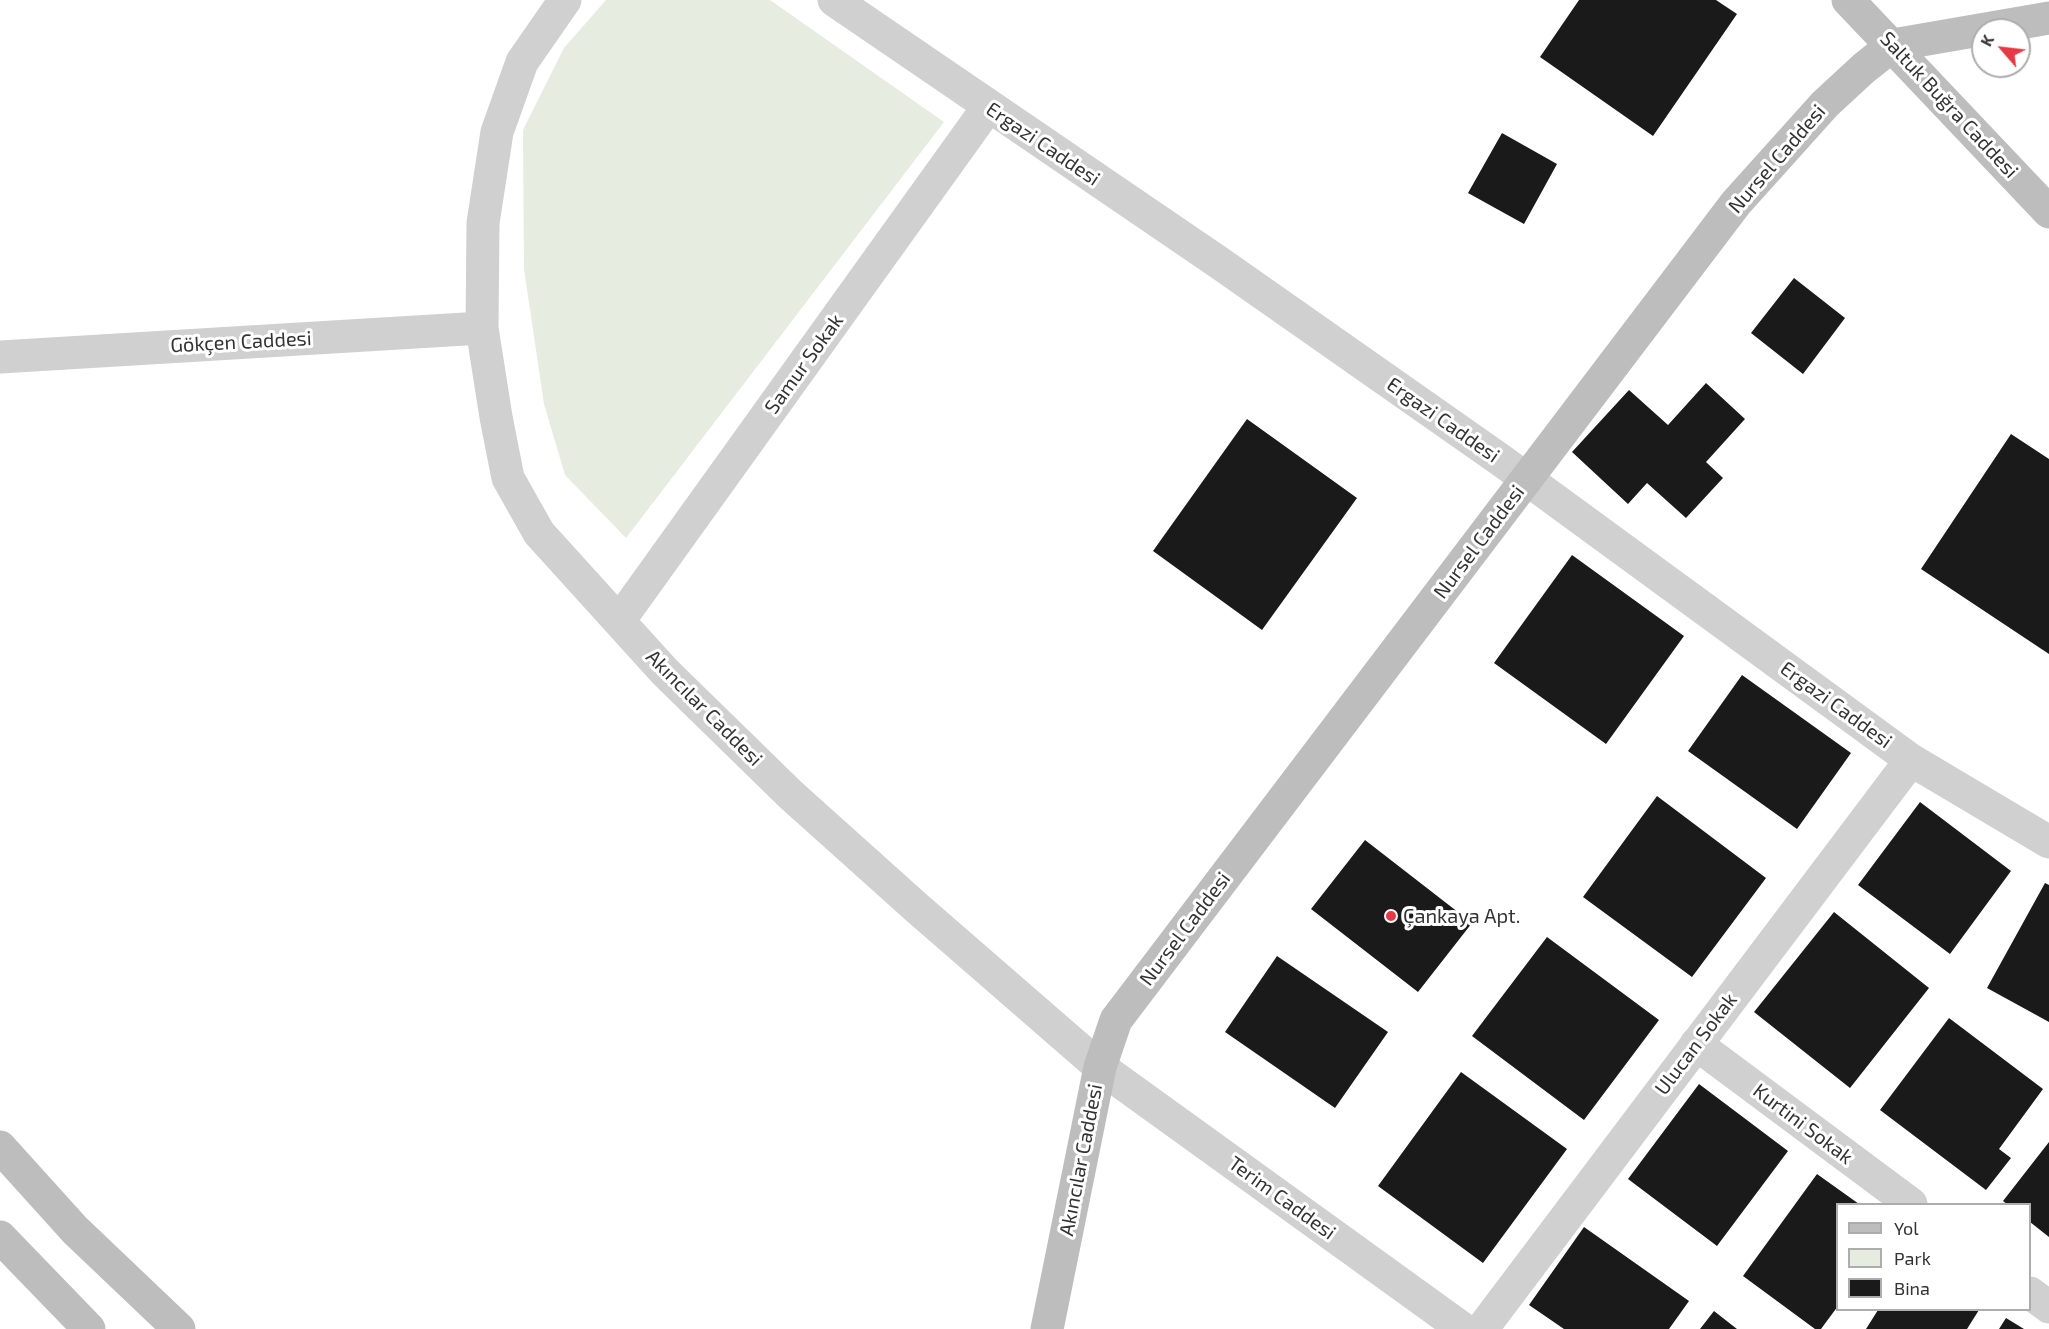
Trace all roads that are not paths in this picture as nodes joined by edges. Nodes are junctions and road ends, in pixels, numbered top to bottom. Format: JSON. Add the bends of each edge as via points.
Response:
{"nodes":[{"id":1,"x":564,"y":0,"type":"edge"},
{"id":2,"x":834,"y":0,"type":"edge"},
{"id":3,"x":1848,"y":0,"type":"edge"},
{"id":4,"x":2049,"y":18,"type":"edge"},
{"id":5,"x":1893,"y":45,"type":"junction"},
{"id":6,"x":988,"y":106,"type":"junction"},
{"id":7,"x":2049,"y":212,"type":"edge"},
{"id":8,"x":482,"y":328,"type":"junction"},
{"id":9,"x":0,"y":357,"type":"edge"},
{"id":10,"x":1527,"y":479,"type":"junction"},
{"id":11,"x":619,"y":621,"type":"junction"},
{"id":12,"x":1911,"y":760,"type":"junction"},
{"id":13,"x":2049,"y":842,"type":"edge"},
{"id":14,"x":1696,"y":1044,"type":"junction"},
{"id":15,"x":1100,"y":1066,"type":"junction"},
{"id":16,"x":0,"y":1147,"type":"edge"},
{"id":17,"x":1910,"y":1203,"type":"edge"},
{"id":18,"x":0,"y":1237,"type":"edge"},
{"id":19,"x":2031,"y":1294,"type":"edge"},
{"id":20,"x":2049,"y":1308,"type":"edge"},
{"id":21,"x":89,"y":1329,"type":"edge"},
{"id":22,"x":179,"y":1329,"type":"edge"},
{"id":23,"x":1047,"y":1329,"type":"edge"},
{"id":24,"x":1463,"y":1329,"type":"edge"},
{"id":25,"x":1482,"y":1329,"type":"edge"}],
"edges":[{"from":1,"to":8,"type":"street","name":"Akıncılar Caddesi","via":[[522,62],[497,132],[483,223]]},
{"from":2,"to":6,"type":"street","name":"Ergazi Caddesi"},
{"from":3,"to":5,"type":"street","name":"Saltuk Buğra Caddesi"},
{"from":4,"to":5,"type":"street"},
{"from":5,"to":7,"type":"street","name":"Saltuk Buğra Caddesi"},
{"from":5,"to":10,"type":"street","name":"Nursel Caddesi","via":[[1825,104],[1736,203]]},
{"from":6,"to":10,"type":"street","name":"Ergazi Caddesi"},
{"from":6,"to":11,"type":"street","name":"Samur Sokak"},
{"from":8,"to":9,"type":"street","name":"Gökçen Caddesi"},
{"from":8,"to":11,"type":"street","name":"Akıncılar Caddesi","via":[[508,478],[539,532]]},
{"from":10,"to":12,"type":"street","name":"Ergazi Caddesi"},
{"from":10,"to":15,"type":"street","name":"Nursel Caddesi","via":[[1116,1020]]},
{"from":11,"to":15,"type":"street","name":"Akıncılar Caddesi","via":[[665,672],[791,795]]},
{"from":12,"to":13,"type":"street","name":"Ergazi Caddesi"},
{"from":12,"to":14,"type":"street","name":"Ulucan Sokak"},
{"from":14,"to":17,"type":"street","name":"Kurtini Sokak"},
{"from":14,"to":25,"type":"street","name":"Ulucan Sokak"},
{"from":15,"to":23,"type":"street","name":"Akıncılar Caddesi"},
{"from":15,"to":24,"type":"street","name":"Terim Caddesi"},
{"from":16,"to":22,"type":"street","via":[[75,1230]]},
{"from":18,"to":21,"type":"street"},
{"from":19,"to":20,"type":"street"}]}
